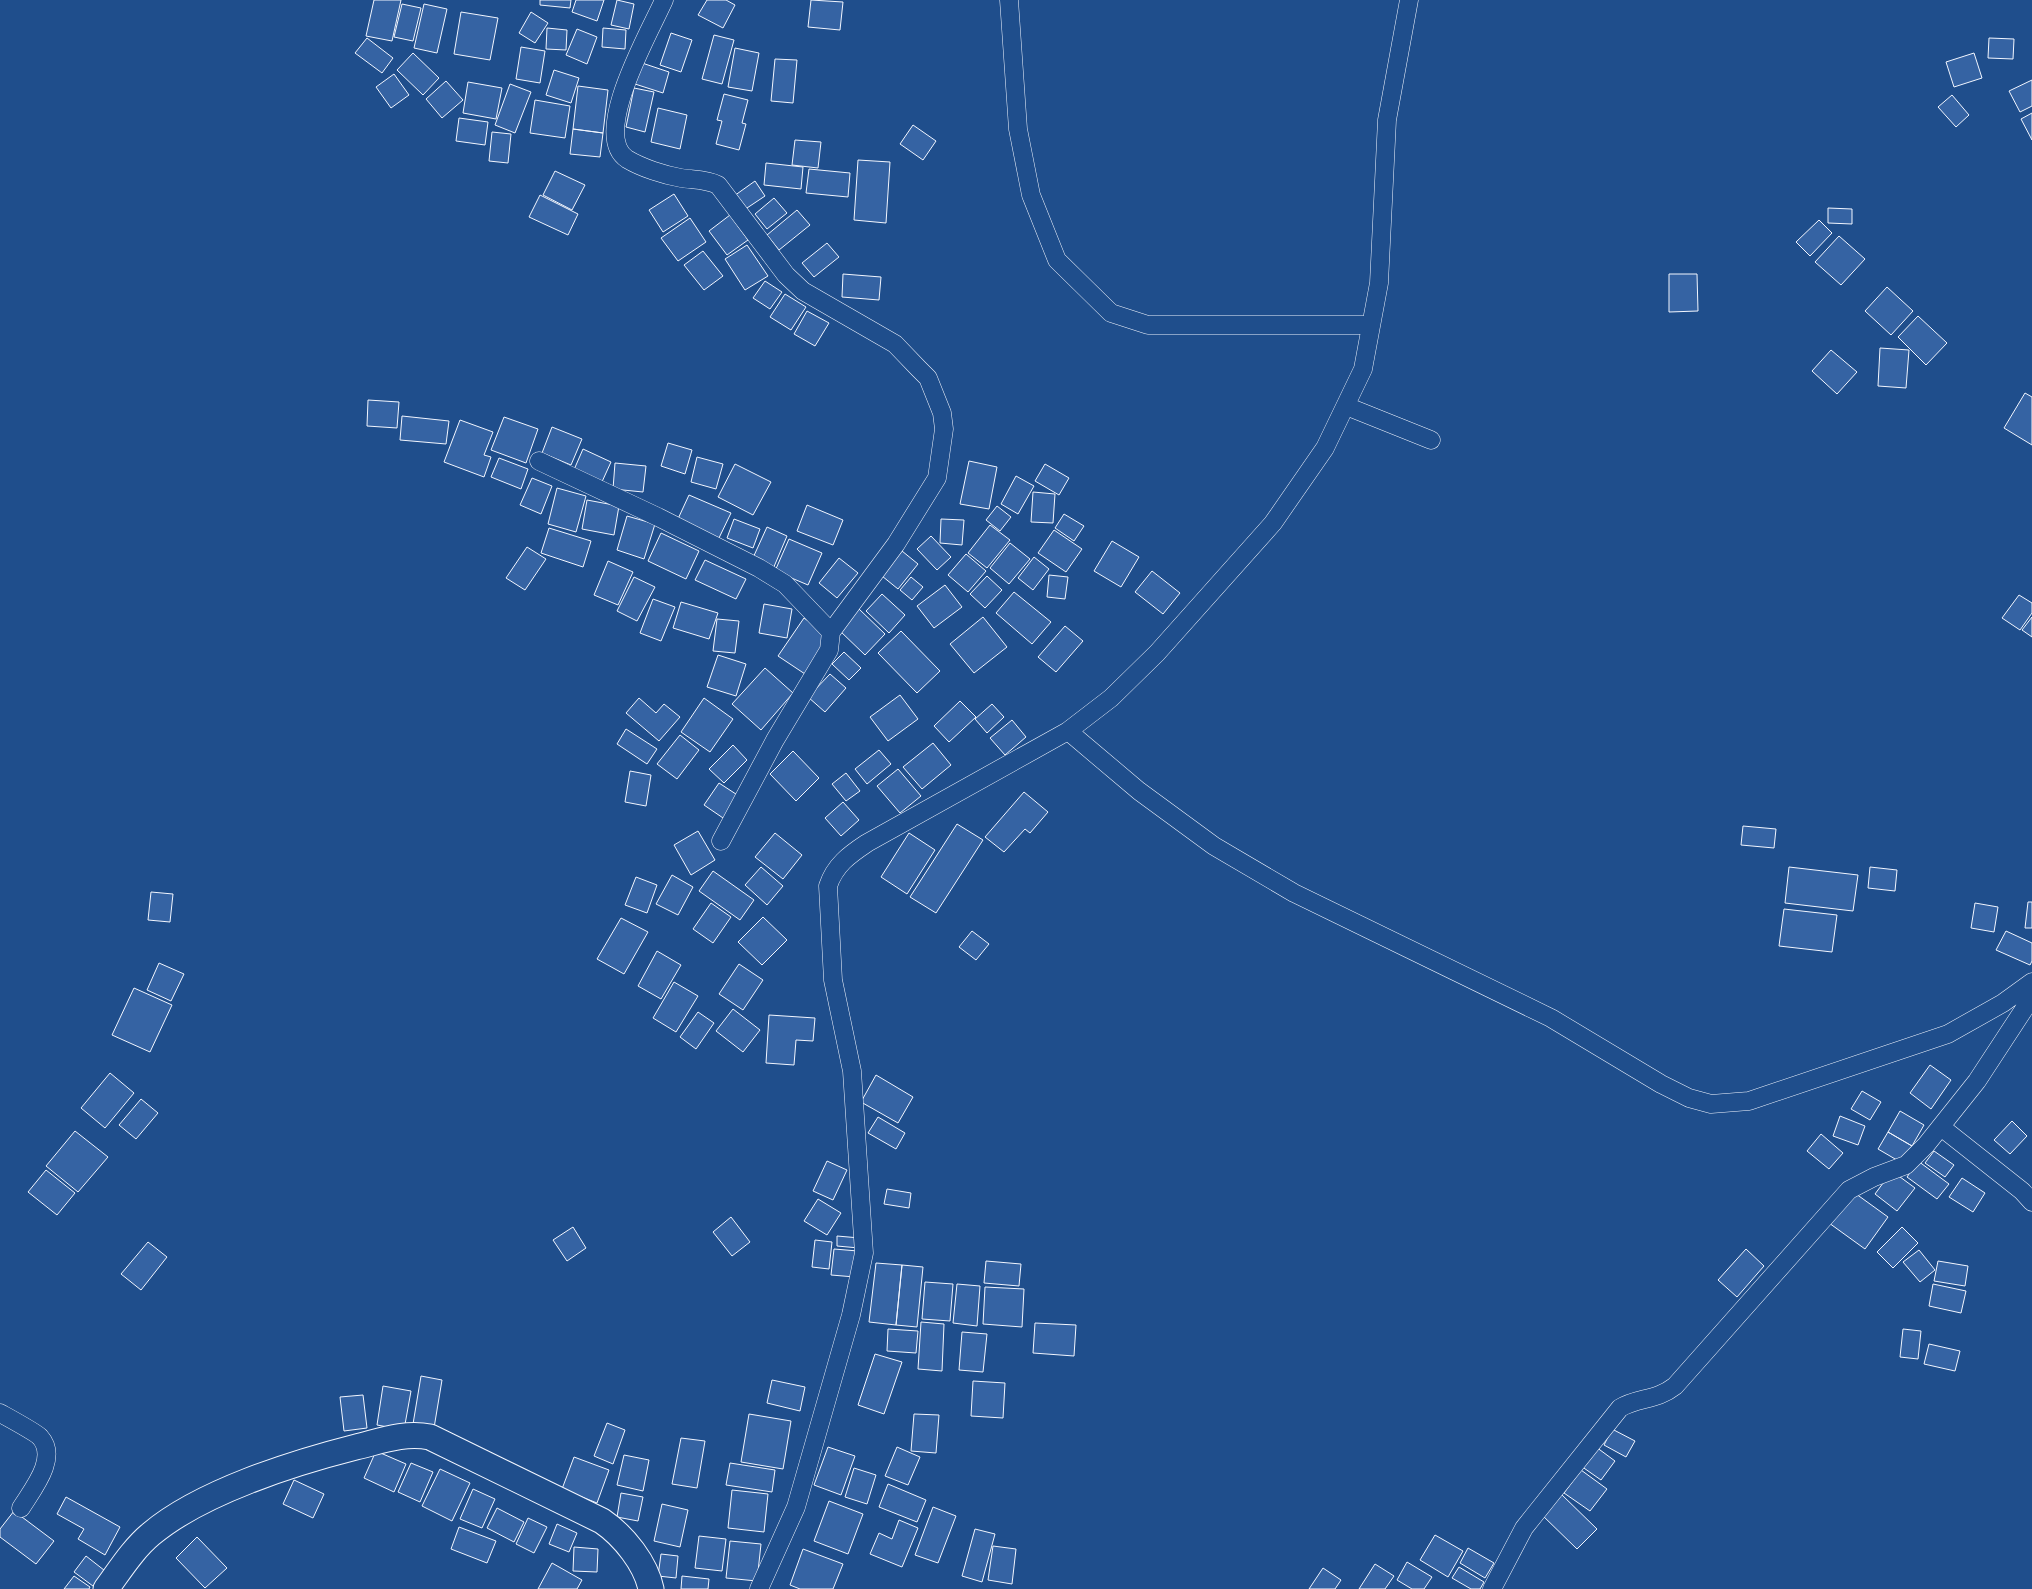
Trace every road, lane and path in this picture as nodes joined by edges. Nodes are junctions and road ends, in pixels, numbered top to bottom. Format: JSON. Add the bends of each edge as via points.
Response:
{"nodes":[{"id":1,"x":664,"y":0,"type":"edge"},
{"id":2,"x":1009,"y":0,"type":"edge"},
{"id":3,"x":1409,"y":0,"type":"edge"},
{"id":4,"x":1371,"y":326,"type":"junction"},
{"id":5,"x":1346,"y":406,"type":"junction"},
{"id":6,"x":1431,"y":440,"type":"dead end"},
{"id":7,"x":539,"y":461,"type":"dead end"},
{"id":8,"x":831,"y":632,"type":"junction"},
{"id":9,"x":1068,"y":731,"type":"junction"},
{"id":10,"x":721,"y":841,"type":"dead end"},
{"id":11,"x":2032,"y":982,"type":"edge"},
{"id":12,"x":2032,"y":998,"type":"edge"},
{"id":13,"x":1941,"y":1127,"type":"junction"},
{"id":14,"x":2032,"y":1202,"type":"edge"},
{"id":15,"x":0,"y":1413,"type":"edge"},
{"id":16,"x":21,"y":1508,"type":"dead end"},
{"id":17,"x":106,"y":1589,"type":"edge"},
{"id":18,"x":651,"y":1589,"type":"edge"},
{"id":19,"x":759,"y":1589,"type":"edge"},
{"id":20,"x":1492,"y":1589,"type":"edge"}],
"edges":[{"from":1,"to":8,"type":"street","via":[[624,85],[615,138],[621,154],[680,178],[718,185],[786,274],[804,291],[895,344],[913,362],[928,378],[942,413],[944,429],[937,478],[896,544]]},
{"from":2,"to":4,"type":"street","via":[[1018,129],[1031,195],[1057,260],[1111,313],[1148,325]]},
{"from":3,"to":4,"type":"street","via":[[1387,120],[1379,283]]},
{"from":4,"to":5,"type":"street","via":[[1363,369]]},
{"from":5,"to":6,"type":"street"},
{"from":5,"to":9,"type":"street","via":[[1325,448],[1273,523],[1157,654],[1111,698]]},
{"from":7,"to":8,"type":"street","via":[[759,568],[785,584]]},
{"from":8,"to":10,"type":"street","via":[[829,650],[775,740]]},
{"from":9,"to":11,"type":"street","via":[[1139,791],[1214,846],[1294,893],[1551,1018],[1688,1098],[1711,1104],[1749,1101],[1948,1034],[2003,1003]]},
{"from":9,"to":19,"type":"street","via":[[867,842],[838,865],[828,886],[833,980],[852,1071],[864,1253],[851,1316],[796,1507]]},
{"from":12,"to":13,"type":"street","via":[[1977,1081]]},
{"from":13,"to":14,"type":"street"},
{"from":13,"to":20,"type":"street","via":[[1906,1165],[1849,1190],[1674,1386],[1664,1394],[1620,1408],[1524,1528]]},
{"from":15,"to":16,"type":"street","via":[[40,1437],[46,1452],[43,1474]]},
{"from":17,"to":18,"type":"main road","via":[[144,1540],[187,1510],[230,1489],[311,1458],[410,1435],[430,1438],[610,1526],[641,1562]]}]}
